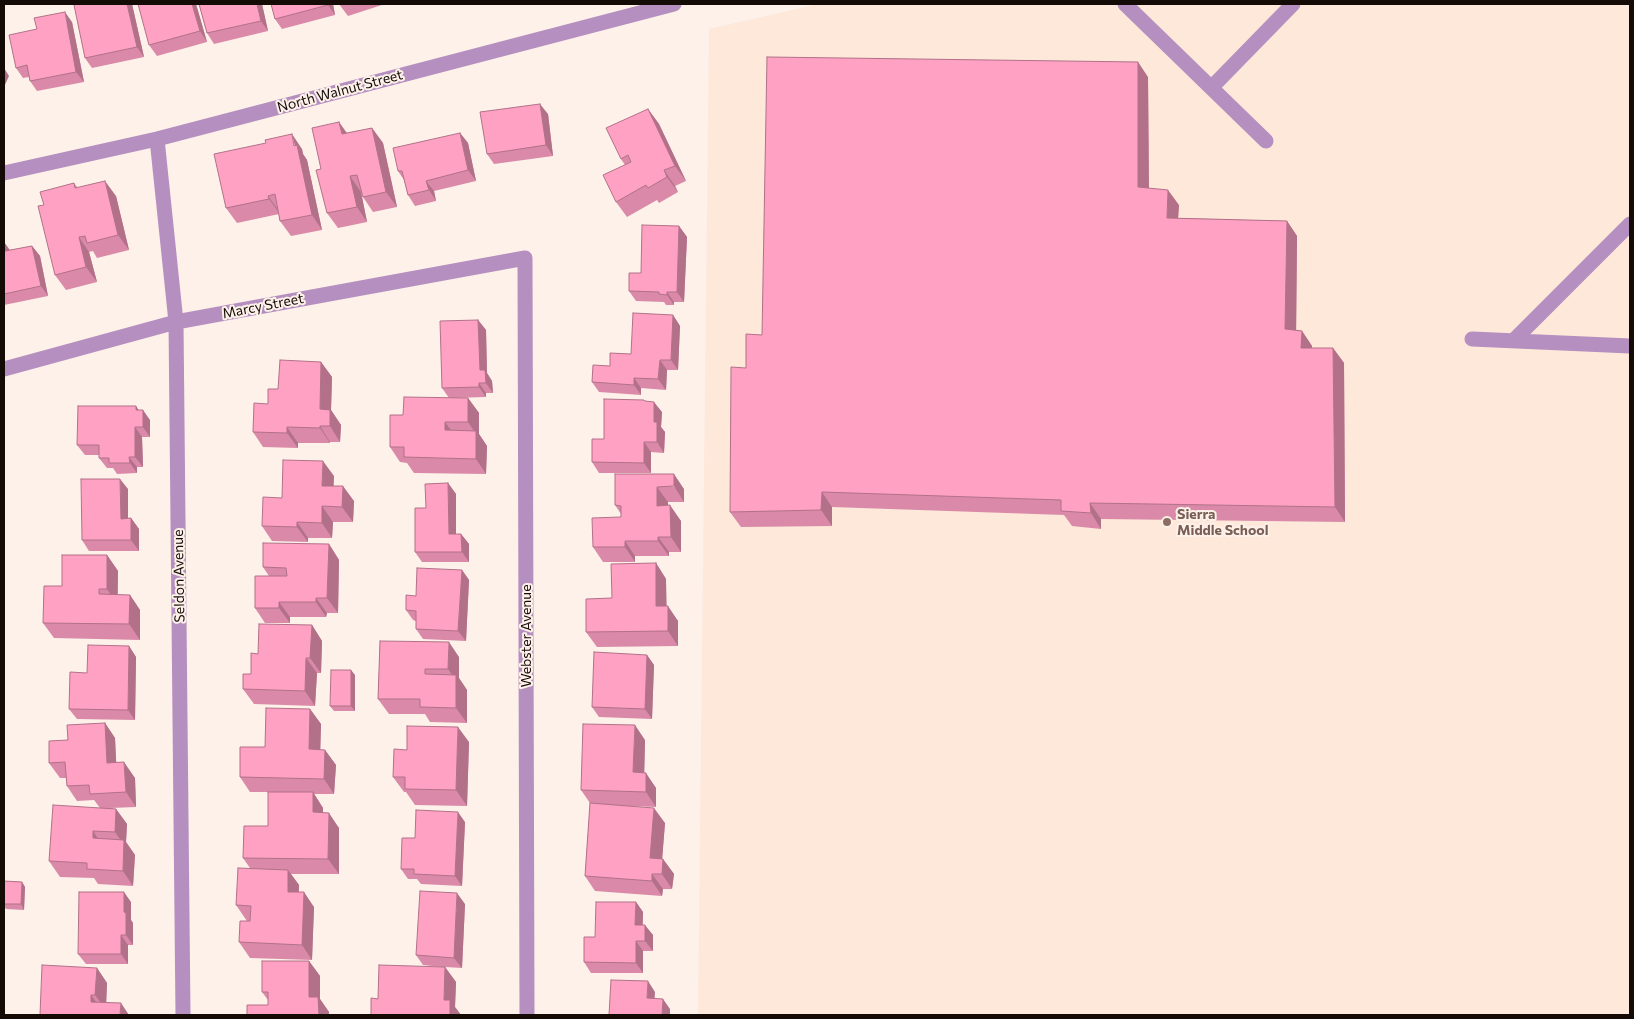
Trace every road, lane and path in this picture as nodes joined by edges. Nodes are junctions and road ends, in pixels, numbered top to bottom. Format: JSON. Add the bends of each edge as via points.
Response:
{"nodes":[{"id":1,"x":674,"y":4,"type":"edge"},
{"id":2,"x":1125,"y":4,"type":"edge"},
{"id":3,"x":1293,"y":4,"type":"edge"},
{"id":4,"x":659,"y":5,"type":"edge"},
{"id":5,"x":1211,"y":88,"type":"junction"},
{"id":6,"x":158,"y":138,"type":"junction"},
{"id":7,"x":1266,"y":141,"type":"dead end"},
{"id":8,"x":4,"y":173,"type":"edge"},
{"id":9,"x":1630,"y":224,"type":"edge"},
{"id":10,"x":525,"y":258,"type":"joint"},
{"id":11,"x":176,"y":322,"type":"junction"},
{"id":12,"x":1472,"y":339,"type":"dead end"},
{"id":13,"x":1514,"y":340,"type":"junction"},
{"id":14,"x":1630,"y":346,"type":"edge"},
{"id":15,"x":4,"y":369,"type":"edge"},
{"id":16,"x":183,"y":1015,"type":"edge"},
{"id":17,"x":527,"y":1015,"type":"edge"}],
"edges":[{"from":1,"to":4,"type":"street","name":"North Walnut Street"},
{"from":2,"to":5,"type":"street"},
{"from":3,"to":5,"type":"street"},
{"from":4,"to":6,"type":"street","name":"North Walnut Street"},
{"from":5,"to":7,"type":"street"},
{"from":6,"to":8,"type":"street","name":"North Walnut Street"},
{"from":6,"to":11,"type":"street","name":"Seldon Avenue"},
{"from":9,"to":13,"type":"street"},
{"from":10,"to":11,"type":"street","name":"Marcy Street"},
{"from":10,"to":17,"type":"street","name":"Webster Avenue"},
{"from":11,"to":15,"type":"street","name":"Marcy Street"},
{"from":11,"to":16,"type":"street","name":"Seldon Avenue"},
{"from":12,"to":13,"type":"street"},
{"from":13,"to":14,"type":"street"}]}
